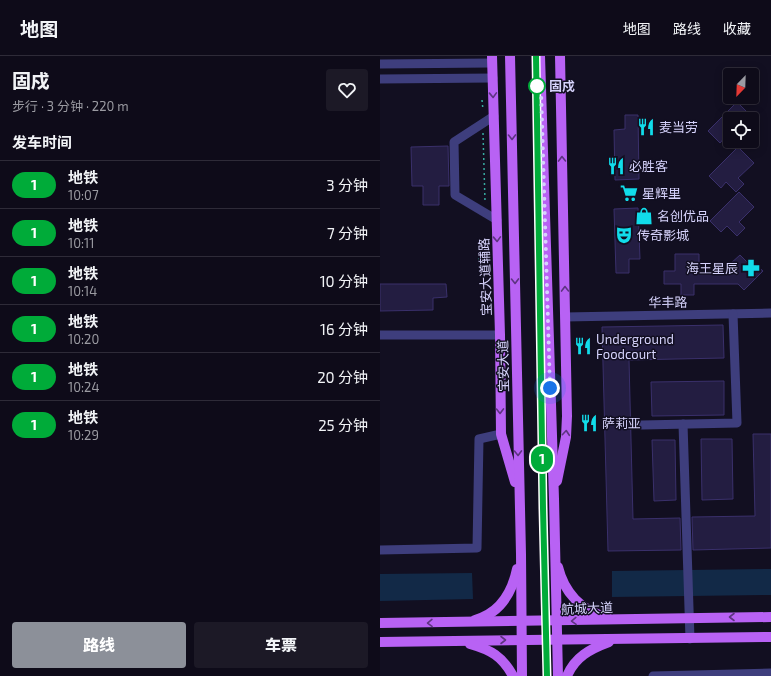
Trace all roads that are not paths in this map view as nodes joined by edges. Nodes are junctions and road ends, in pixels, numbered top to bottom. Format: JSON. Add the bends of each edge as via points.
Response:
{"nodes":[{"id":1,"x":510,"y":56,"type":"edge"},
{"id":2,"x":540,"y":56,"type":"edge"},
{"id":3,"x":560,"y":56,"type":"edge"},
{"id":4,"x":492,"y":60,"type":"edge"},
{"id":5,"x":380,"y":64,"type":"edge"},
{"id":6,"x":493,"y":78,"type":"junction"},
{"id":7,"x":380,"y":79,"type":"edge"},
{"id":8,"x":489,"y":115,"type":"junction"},
{"id":9,"x":497,"y":220,"type":"junction"},
{"id":10,"x":771,"y":313,"type":"edge"},
{"id":11,"x":733,"y":314,"type":"junction"},
{"id":12,"x":565,"y":317,"type":"junction"},
{"id":13,"x":380,"y":335,"type":"edge"},
{"id":14,"x":500,"y":335,"type":"junction"},
{"id":15,"x":683,"y":424,"type":"junction"},
{"id":16,"x":642,"y":425,"type":"dead end"},
{"id":17,"x":501,"y":434,"type":"junction"},
{"id":18,"x":518,"y":494,"type":"junction"},
{"id":19,"x":554,"y":499,"type":"junction"},
{"id":20,"x":380,"y":550,"type":"edge"},
{"id":21,"x":555,"y":553,"type":"junction"},
{"id":22,"x":521,"y":554,"type":"junction"},
{"id":23,"x":771,"y":617,"type":"edge"},
{"id":24,"x":689,"y":618,"type":"junction"},
{"id":25,"x":624,"y":619,"type":"junction"},
{"id":26,"x":459,"y":622,"type":"junction"},
{"id":27,"x":522,"y":622,"type":"junction"},
{"id":28,"x":557,"y":622,"type":"junction"},
{"id":29,"x":380,"y":623,"type":"edge"},
{"id":30,"x":771,"y":638,"type":"edge"},
{"id":31,"x":615,"y":639,"type":"junction"},
{"id":32,"x":690,"y":639,"type":"junction"},
{"id":33,"x":521,"y":640,"type":"junction"},
{"id":34,"x":557,"y":640,"type":"junction"},
{"id":35,"x":460,"y":641,"type":"junction"},
{"id":36,"x":380,"y":642,"type":"edge"},
{"id":37,"x":771,"y":673,"type":"edge"},
{"id":38,"x":513,"y":676,"type":"edge"},
{"id":39,"x":522,"y":676,"type":"edge"},
{"id":40,"x":558,"y":676,"type":"edge"},
{"id":41,"x":567,"y":676,"type":"edge"},
{"id":42,"x":653,"y":676,"type":"edge"}],
"edges":[{"from":1,"to":18,"type":"main road","name":"宝安大道","one_way":true},
{"from":2,"to":19,"type":"main road"},
{"from":12,"to":3,"type":"main road","one_way":true},
{"from":4,"to":5,"type":"street"},
{"from":4,"to":6,"type":"main road","name":"宝安大道辅路"},
{"from":6,"to":7,"type":"street"},
{"from":6,"to":8,"type":"main road","name":"宝安大道辅路","one_way":true},
{"from":8,"to":9,"type":"main road","name":"宝安大道辅路"},
{"from":8,"to":9,"type":"street","via":[[454,142],[455,195]]},
{"from":9,"to":14,"type":"main road","name":"宝安大道辅路","one_way":true},
{"from":10,"to":11,"type":"street","name":"华丰路"},
{"from":11,"to":12,"type":"street","name":"华丰路"},
{"from":11,"to":15,"type":"street","via":[[737,423]]},
{"from":19,"to":12,"type":"main road","one_way":true,"via":[[566,437]]},
{"from":13,"to":14,"type":"street"},
{"from":14,"to":17,"type":"main road","name":"宝安大道辅路","one_way":true},
{"from":15,"to":16,"type":"street"},
{"from":15,"to":24,"type":"street"},
{"from":17,"to":18,"type":"main road","name":"宝安大道辅路"},
{"from":17,"to":20,"type":"street","via":[[479,439],[478,548]]},
{"from":18,"to":22,"type":"main road","name":"宝安大道"},
{"from":19,"to":21,"type":"main road"},
{"from":21,"to":25,"type":"main road","via":[[560,574],[577,602],[595,614]]},
{"from":21,"to":28,"type":"main road"},
{"from":22,"to":26,"type":"main road","via":[[512,587],[501,605],[486,616]]},
{"from":22,"to":27,"type":"main road","name":"宝安大道"},
{"from":23,"to":24,"type":"main road","name":"航城大道","one_way":true},
{"from":24,"to":25,"type":"main road","name":"航城大道"},
{"from":24,"to":32,"type":"street"},
{"from":25,"to":28,"type":"main road","name":"航城大道","one_way":true},
{"from":26,"to":27,"type":"main road","name":"航城大道"},
{"from":26,"to":29,"type":"main road","name":"航城大道","one_way":true},
{"from":27,"to":28,"type":"main road","name":"航城大道"},
{"from":27,"to":33,"type":"main road","name":"宝安大道"},
{"from":28,"to":34,"type":"main road"},
{"from":30,"to":32,"type":"main road"},
{"from":31,"to":32,"type":"main road"},
{"from":31,"to":34,"type":"main road"},
{"from":31,"to":41,"type":"main road","via":[[585,653],[576,661]]},
{"from":33,"to":34,"type":"main road"},
{"from":35,"to":33,"type":"main road","one_way":true},
{"from":33,"to":39,"type":"main road","name":"宝安大道"},
{"from":34,"to":40,"type":"main road"},
{"from":35,"to":36,"type":"main road"},
{"from":35,"to":38,"type":"main road","via":[[490,650],[503,660]]},
{"from":37,"to":42,"type":"street"}]}
